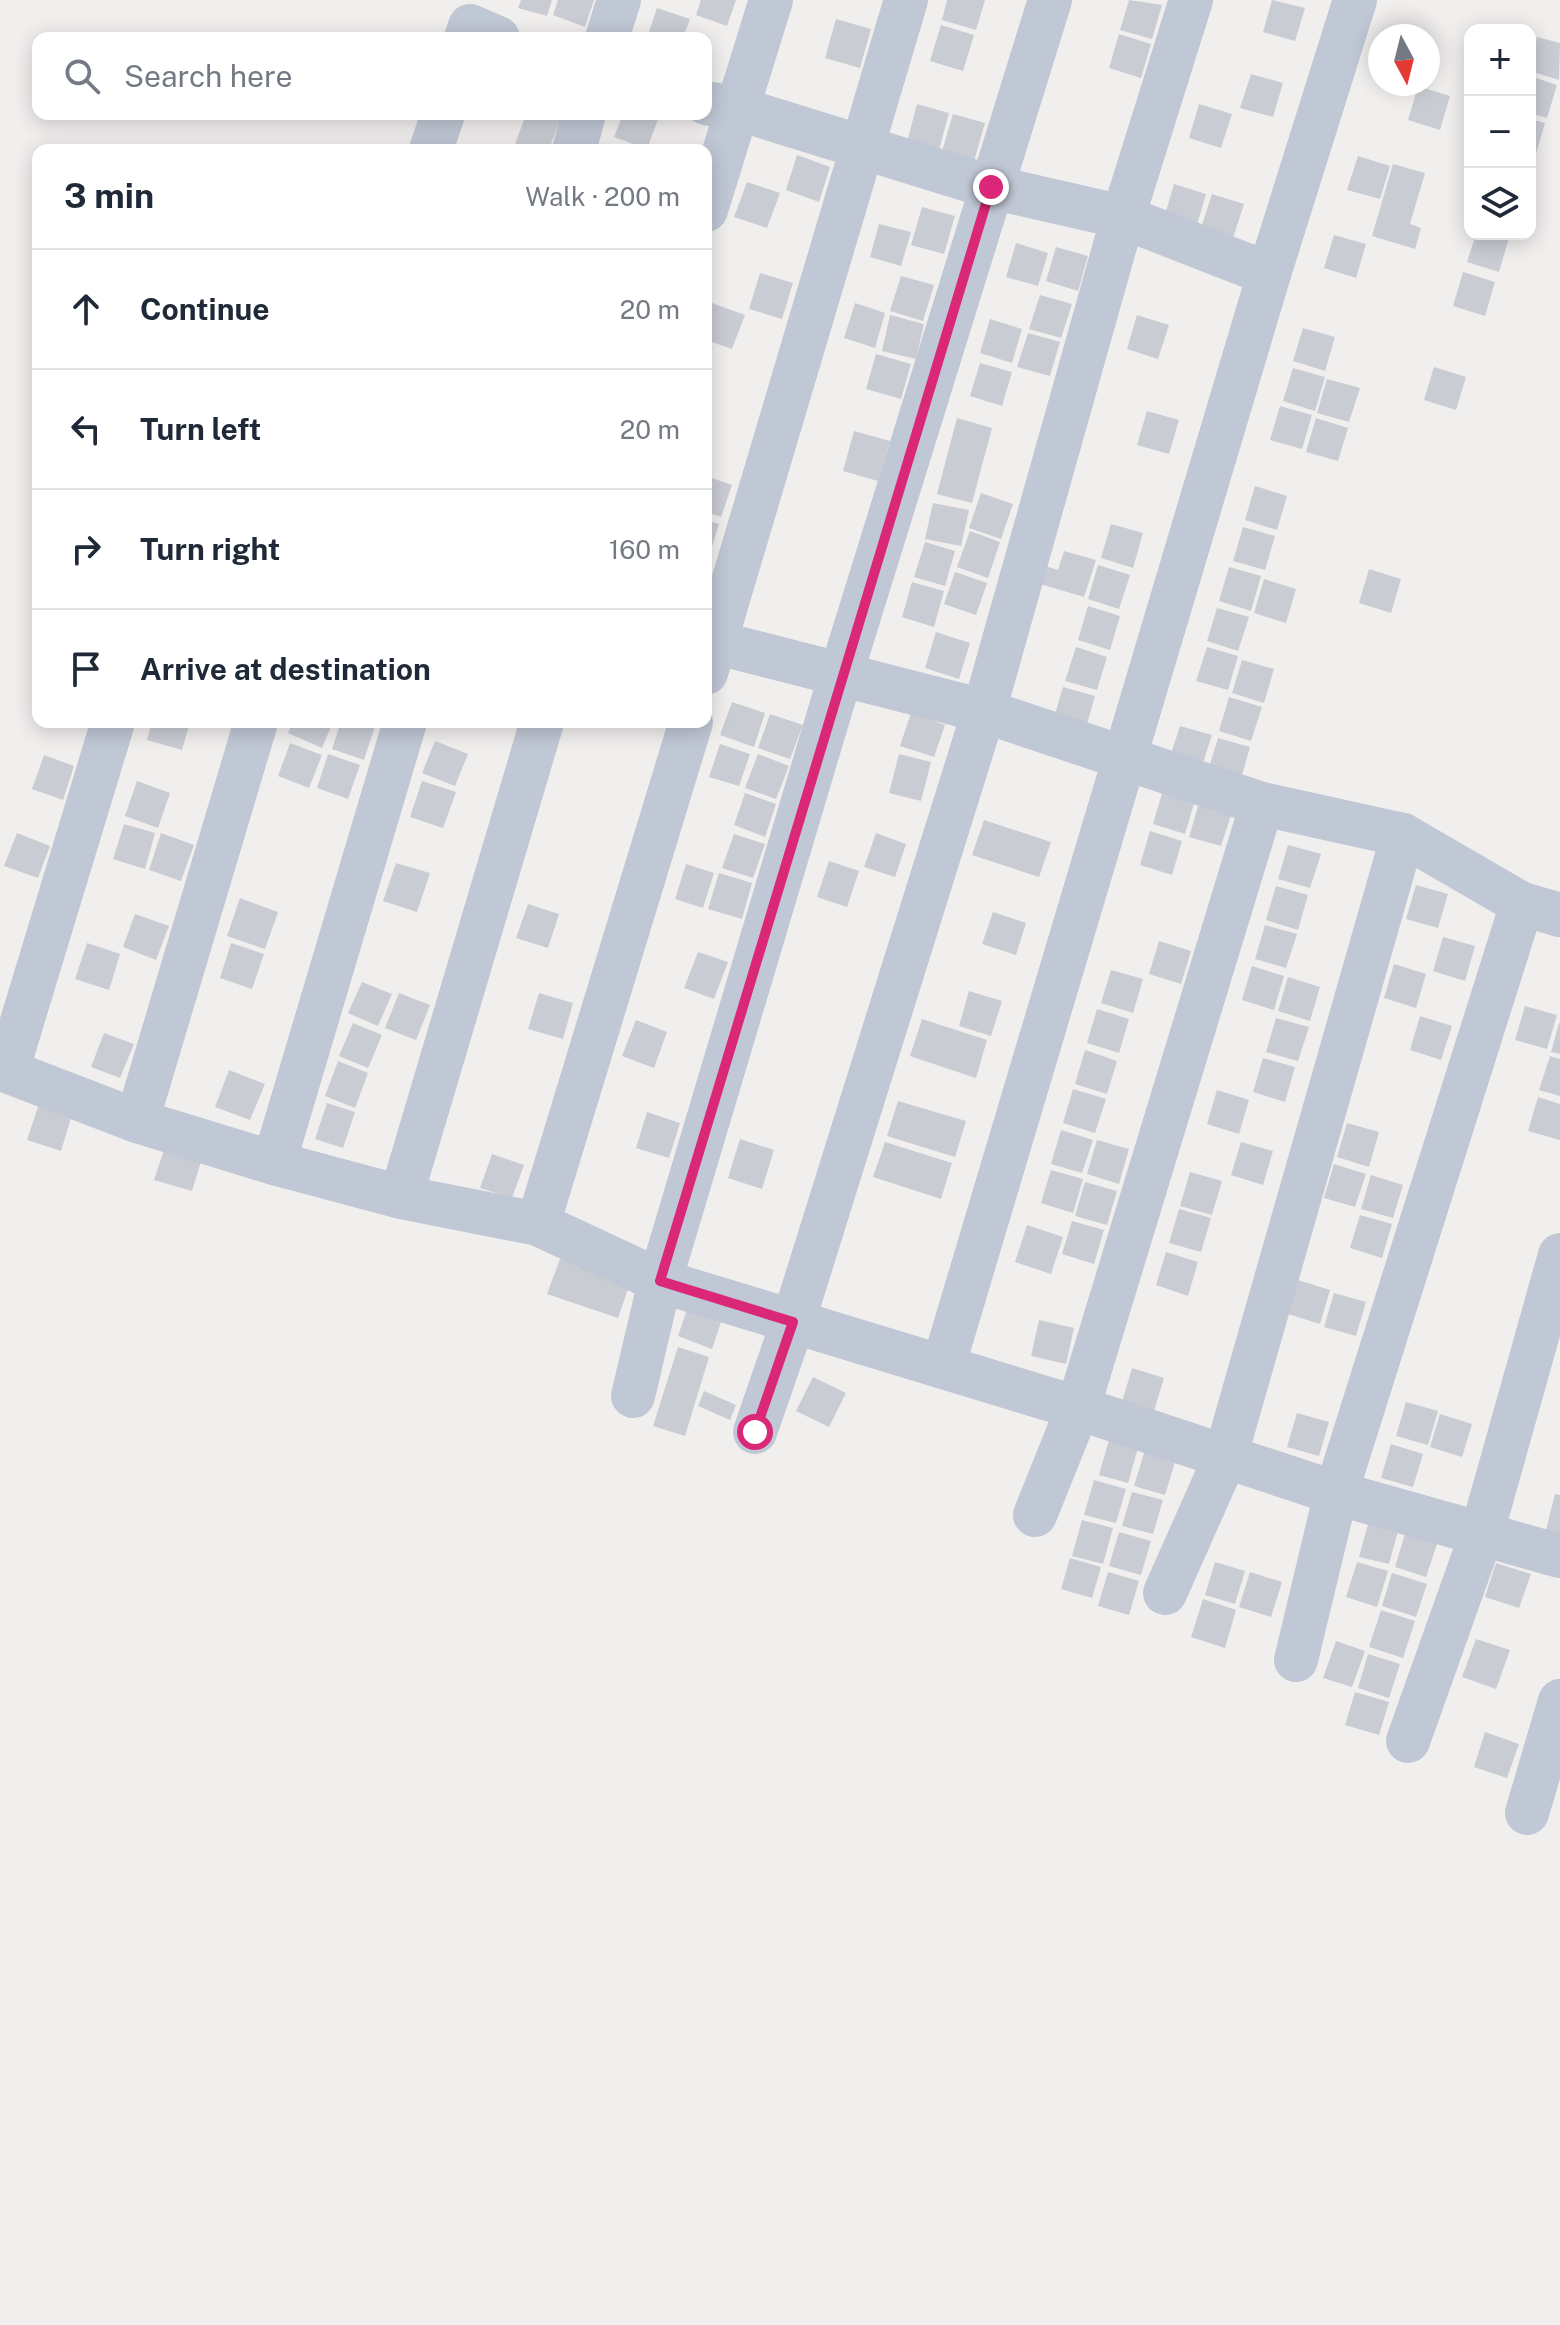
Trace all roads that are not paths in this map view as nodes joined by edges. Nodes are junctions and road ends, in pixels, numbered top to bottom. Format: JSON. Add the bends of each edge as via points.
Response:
{"nodes":[{"id":1,"x":619,"y":0,"type":"edge"},
{"id":2,"x":771,"y":0,"type":"edge"},
{"id":3,"x":906,"y":0,"type":"edge"},
{"id":4,"x":1050,"y":0,"type":"edge"},
{"id":5,"x":1191,"y":0,"type":"edge"},
{"id":6,"x":1355,"y":0,"type":"edge"},
{"id":7,"x":468,"y":32,"type":"edge"},
{"id":8,"x":484,"y":32,"type":"edge"},
{"id":9,"x":609,"y":32,"type":"edge"},
{"id":10,"x":722,"y":106,"type":"edge"},
{"id":11,"x":441,"y":120,"type":"edge"},
{"id":12,"x":582,"y":120,"type":"edge"},
{"id":13,"x":433,"y":144,"type":"edge"},
{"id":14,"x":576,"y":144,"type":"edge"},
{"id":15,"x":862,"y":149,"type":"junction"},
{"id":16,"x":712,"y":171,"type":"edge"},
{"id":17,"x":991,"y":187,"type":"junction"},
{"id":18,"x":1123,"y":217,"type":"junction"},
{"id":19,"x":1269,"y":274,"type":"junction"},
{"id":20,"x":712,"y":642,"type":"edge"},
{"id":21,"x":712,"y":652,"type":"edge"},
{"id":22,"x":841,"y":674,"type":"junction"},
{"id":23,"x":984,"y":711,"type":"junction"},
{"id":24,"x":111,"y":728,"type":"edge"},
{"id":25,"x":254,"y":728,"type":"edge"},
{"id":26,"x":403,"y":728,"type":"edge"},
{"id":27,"x":540,"y":728,"type":"edge"},
{"id":28,"x":689,"y":728,"type":"edge"},
{"id":29,"x":1126,"y":759,"type":"junction"},
{"id":30,"x":1262,"y":804,"type":"junction"},
{"id":31,"x":1403,"y":835,"type":"junction"},
{"id":32,"x":1541,"y":909,"type":"edge"},
{"id":33,"x":137,"y":1121,"type":"junction"},
{"id":34,"x":274,"y":1163,"type":"junction"},
{"id":35,"x":401,"y":1197,"type":"junction"},
{"id":36,"x":538,"y":1224,"type":"junction"},
{"id":37,"x":1560,"y":1255,"type":"edge"},
{"id":38,"x":660,"y":1281,"type":"junction"},
{"id":39,"x":793,"y":1322,"type":"junction"},
{"id":40,"x":943,"y":1367,"type":"junction"},
{"id":41,"x":633,"y":1396,"type":"dead end"},
{"id":42,"x":1078,"y":1408,"type":"junction"},
{"id":43,"x":755,"y":1432,"type":"dead end"},
{"id":44,"x":1225,"y":1458,"type":"junction"},
{"id":45,"x":1336,"y":1493,"type":"junction"},
{"id":46,"x":1035,"y":1515,"type":"dead end"},
{"id":47,"x":1481,"y":1536,"type":"junction"},
{"id":48,"x":1560,"y":1556,"type":"edge"},
{"id":49,"x":1165,"y":1593,"type":"dead end"},
{"id":50,"x":1296,"y":1660,"type":"dead end"},
{"id":51,"x":1560,"y":1701,"type":"edge"},
{"id":52,"x":1408,"y":1741,"type":"dead end"},
{"id":53,"x":1527,"y":1813,"type":"dead end"}],
"edges":[{"from":1,"to":9,"type":"street"},
{"from":2,"to":10,"type":"street"},
{"from":3,"to":15,"type":"street"},
{"from":4,"to":17,"type":"street"},
{"from":5,"to":18,"type":"street"},
{"from":6,"to":19,"type":"street"},
{"from":7,"to":8,"type":"street","via":[[470,26]]},
{"from":10,"to":15,"type":"street"},
{"from":10,"to":16,"type":"street"},
{"from":11,"to":13,"type":"street"},
{"from":12,"to":14,"type":"street"},
{"from":15,"to":17,"type":"street"},
{"from":15,"to":20,"type":"street"},
{"from":17,"to":18,"type":"street"},
{"from":17,"to":22,"type":"street"},
{"from":18,"to":19,"type":"street"},
{"from":18,"to":23,"type":"street"},
{"from":19,"to":29,"type":"street"},
{"from":21,"to":22,"type":"street"},
{"from":22,"to":23,"type":"street"},
{"from":22,"to":38,"type":"street"},
{"from":23,"to":29,"type":"street"},
{"from":23,"to":39,"type":"street"},
{"from":24,"to":33,"type":"street","via":[[7,1071]]},
{"from":25,"to":33,"type":"street"},
{"from":26,"to":34,"type":"street"},
{"from":27,"to":35,"type":"street"},
{"from":28,"to":36,"type":"street"},
{"from":29,"to":30,"type":"street"},
{"from":29,"to":40,"type":"street"},
{"from":30,"to":31,"type":"street"},
{"from":30,"to":42,"type":"street"},
{"from":31,"to":32,"type":"street"},
{"from":31,"to":44,"type":"street"},
{"from":32,"to":45,"type":"street"},
{"from":33,"to":34,"type":"street"},
{"from":34,"to":35,"type":"street"},
{"from":35,"to":36,"type":"street"},
{"from":36,"to":38,"type":"street"},
{"from":37,"to":47,"type":"street"},
{"from":38,"to":39,"type":"street"},
{"from":38,"to":41,"type":"street"},
{"from":39,"to":40,"type":"street"},
{"from":39,"to":43,"type":"street"},
{"from":40,"to":42,"type":"street"},
{"from":42,"to":44,"type":"street"},
{"from":42,"to":46,"type":"street"},
{"from":44,"to":45,"type":"street"},
{"from":44,"to":49,"type":"street"},
{"from":45,"to":47,"type":"street"},
{"from":45,"to":50,"type":"street"},
{"from":47,"to":48,"type":"street"},
{"from":47,"to":52,"type":"street"},
{"from":51,"to":53,"type":"street"}]}
